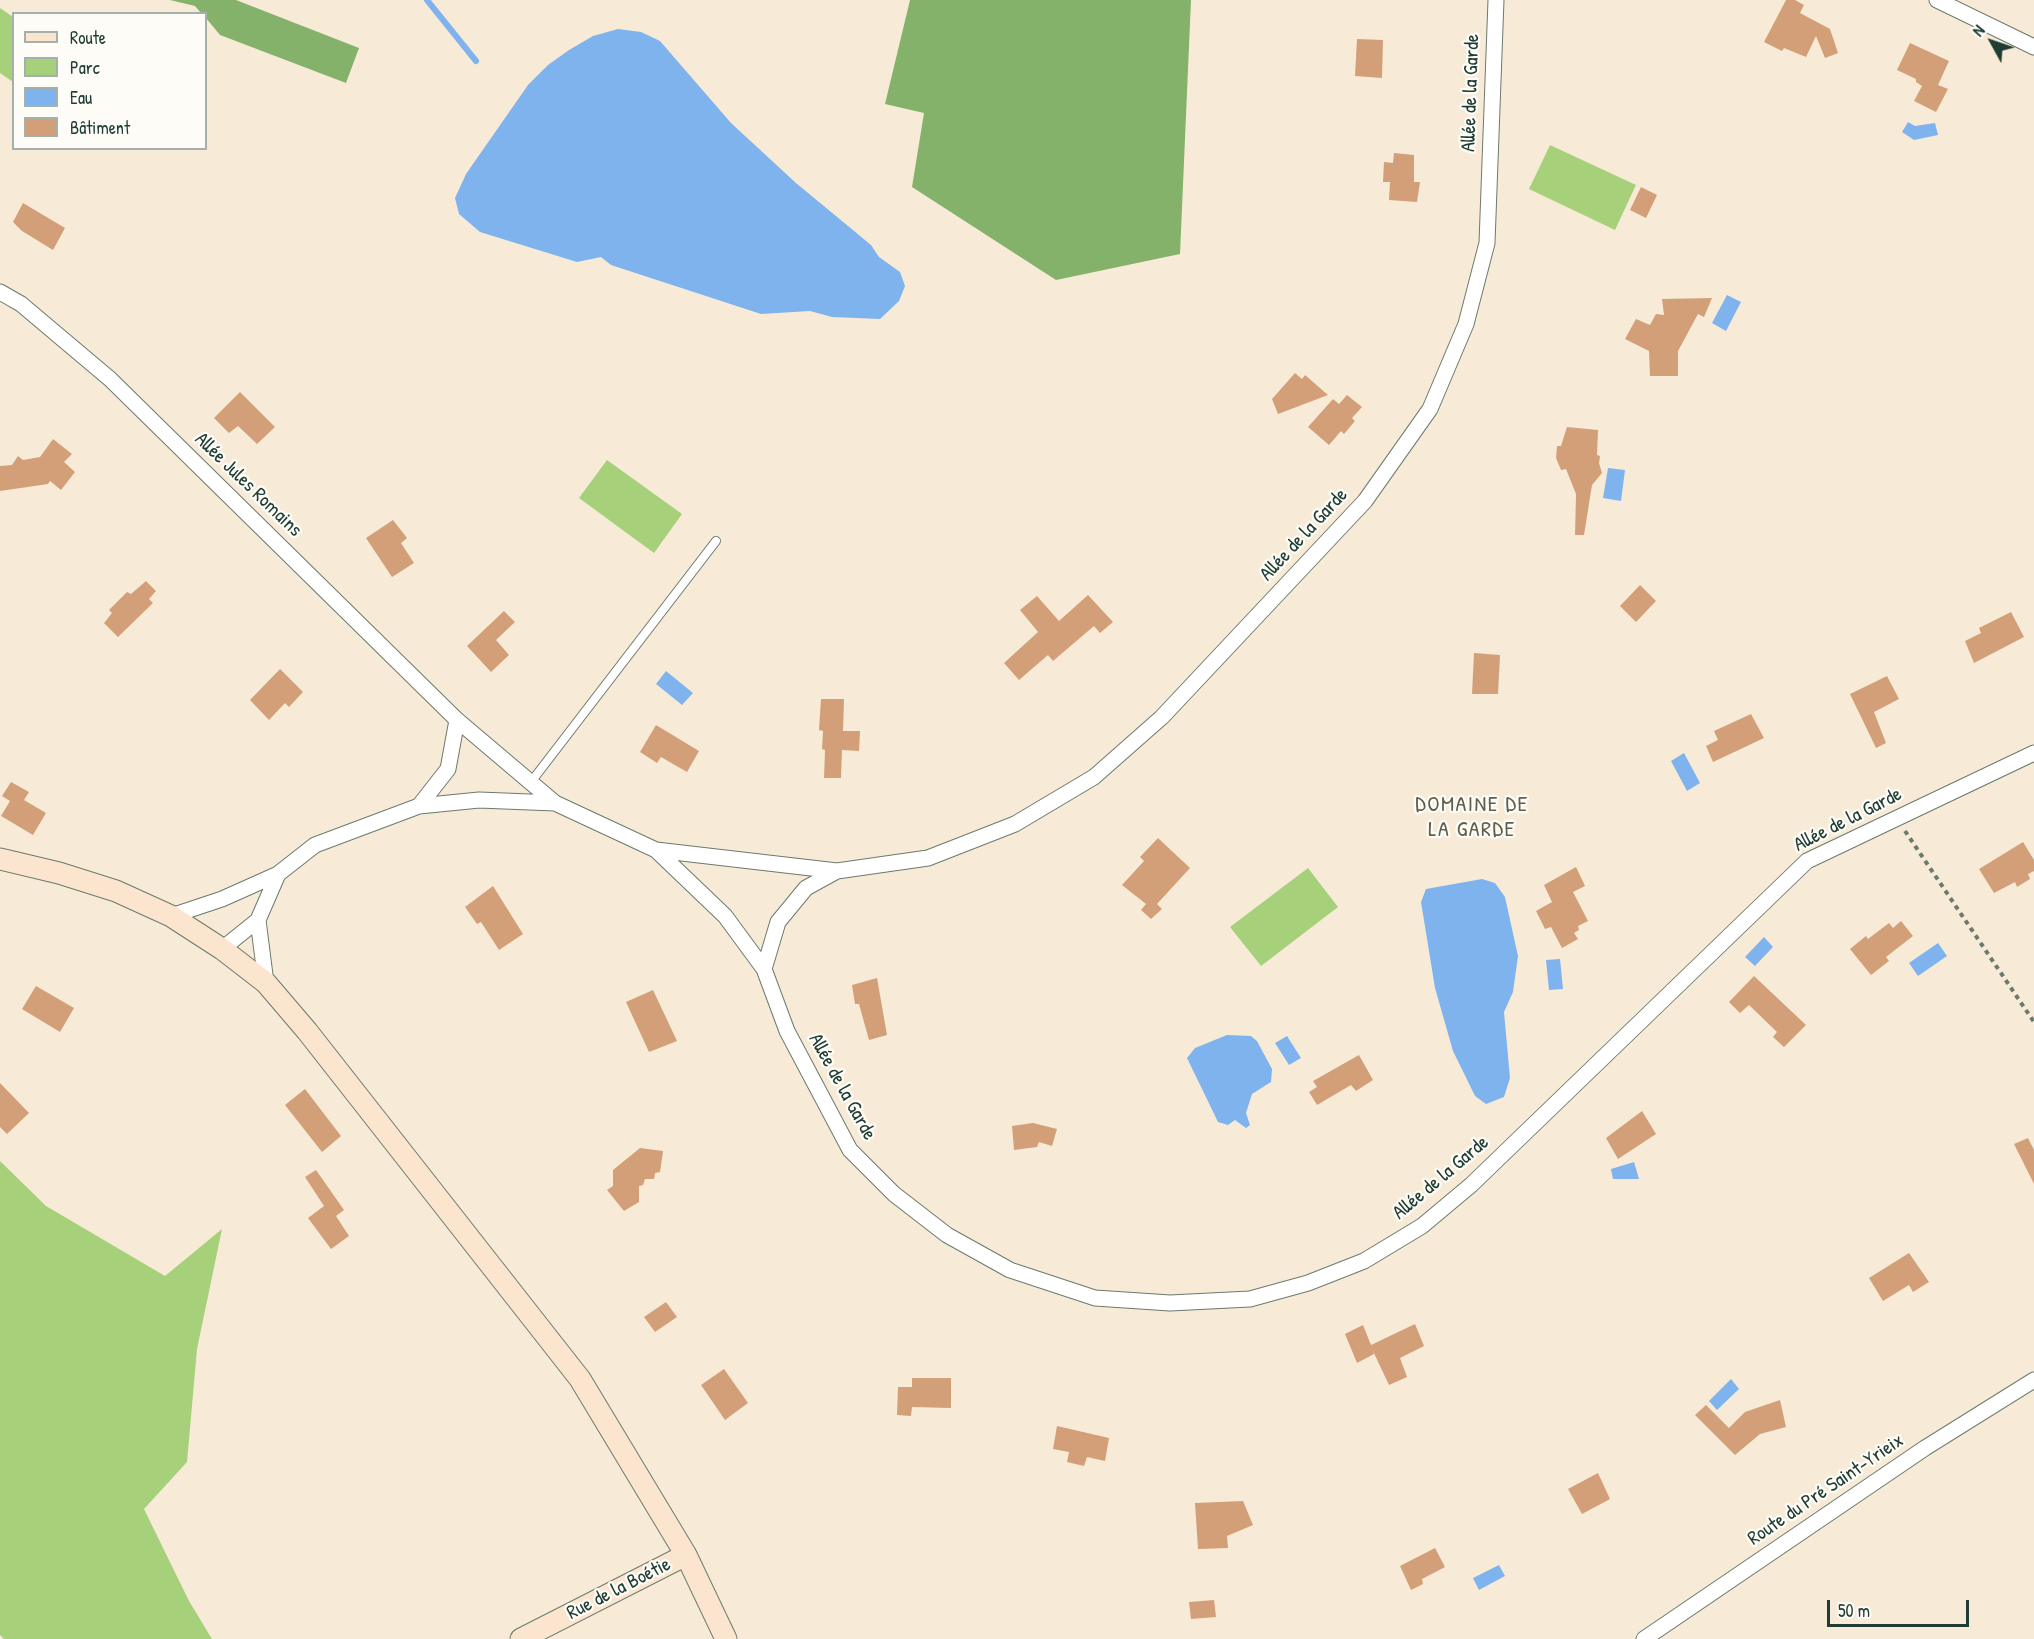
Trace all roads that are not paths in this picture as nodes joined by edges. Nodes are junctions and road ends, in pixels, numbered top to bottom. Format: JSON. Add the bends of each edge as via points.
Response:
{"nodes":[{"id":1,"x":1496,"y":0,"type":"edge"},
{"id":2,"x":1936,"y":0,"type":"edge"},
{"id":3,"x":2034,"y":47,"type":"edge"},
{"id":4,"x":0,"y":292,"type":"edge"},
{"id":5,"x":716,"y":540,"type":"dead end"},
{"id":6,"x":457,"y":720,"type":"junction"},
{"id":7,"x":2034,"y":753,"type":"edge"},
{"id":8,"x":531,"y":782,"type":"junction"},
{"id":9,"x":555,"y":803,"type":"junction"},
{"id":10,"x":419,"y":806,"type":"junction"},
{"id":11,"x":656,"y":850,"type":"junction"},
{"id":12,"x":0,"y":859,"type":"edge"},
{"id":13,"x":837,"y":871,"type":"junction"},
{"id":14,"x":278,"y":874,"type":"junction"},
{"id":15,"x":171,"y":916,"type":"junction"},
{"id":16,"x":258,"y":920,"type":"junction"},
{"id":17,"x":222,"y":949,"type":"junction"},
{"id":18,"x":764,"y":969,"type":"junction"},
{"id":19,"x":266,"y":983,"type":"junction"},
{"id":20,"x":2034,"y":1380,"type":"edge"},
{"id":21,"x":686,"y":1555,"type":"junction"},
{"id":22,"x":521,"y":1639,"type":"edge"},
{"id":23,"x":726,"y":1639,"type":"edge"},
{"id":24,"x":1644,"y":1639,"type":"edge"}],
"edges":[{"from":1,"to":13,"type":"street","name":"Allée de la Garde","via":[[1487,243],[1466,324],[1430,409],[1365,501],[1162,717],[1094,777],[1014,824],[928,858]]},
{"from":2,"to":3,"type":"street"},
{"from":4,"to":6,"type":"street","name":"Allée Jules Romains","via":[[21,304],[110,379]]},
{"from":5,"to":8,"type":"lane"},
{"from":6,"to":8,"type":"street","name":"Allée Jules Romains"},
{"from":6,"to":10,"type":"street","via":[[448,769]]},
{"from":7,"to":18,"type":"street","name":"Allée de la Garde","via":[[1806,861],[1471,1185],[1422,1226],[1364,1261],[1308,1283],[1250,1299],[1170,1303],[1095,1298],[1010,1270],[947,1235],[894,1194],[850,1149],[787,1031]]},
{"from":8,"to":9,"type":"street","name":"Allée Jules Romains"},
{"from":9,"to":10,"type":"street","name":"Allée de la Garde","via":[[479,800]]},
{"from":9,"to":11,"type":"street","name":"Allée de la Garde"},
{"from":10,"to":14,"type":"street","name":"Allée de la Garde","via":[[315,845]]},
{"from":11,"to":13,"type":"street","name":"Allée de la Garde"},
{"from":11,"to":18,"type":"street","name":"Allée de la Garde","via":[[725,916]]},
{"from":12,"to":15,"type":"main road","via":[[116,891]]},
{"from":13,"to":18,"type":"street","name":"Allée de la Garde","via":[[806,888],[778,922]]},
{"from":14,"to":15,"type":"street","name":"Allée de la Garde"},
{"from":14,"to":16,"type":"street","name":"Allée de la Garde"},
{"from":15,"to":17,"type":"main road"},
{"from":16,"to":17,"type":"street","name":"Allée de la Garde"},
{"from":16,"to":19,"type":"street"},
{"from":17,"to":19,"type":"main road"},
{"from":19,"to":21,"type":"main road","via":[[580,1378]]},
{"from":20,"to":24,"type":"street","name":"Route du Pré Saint-Yrieix","via":[[1924,1448]]},
{"from":21,"to":22,"type":"main road","name":"Rue de la Boétie"},
{"from":21,"to":23,"type":"main road"}]}
